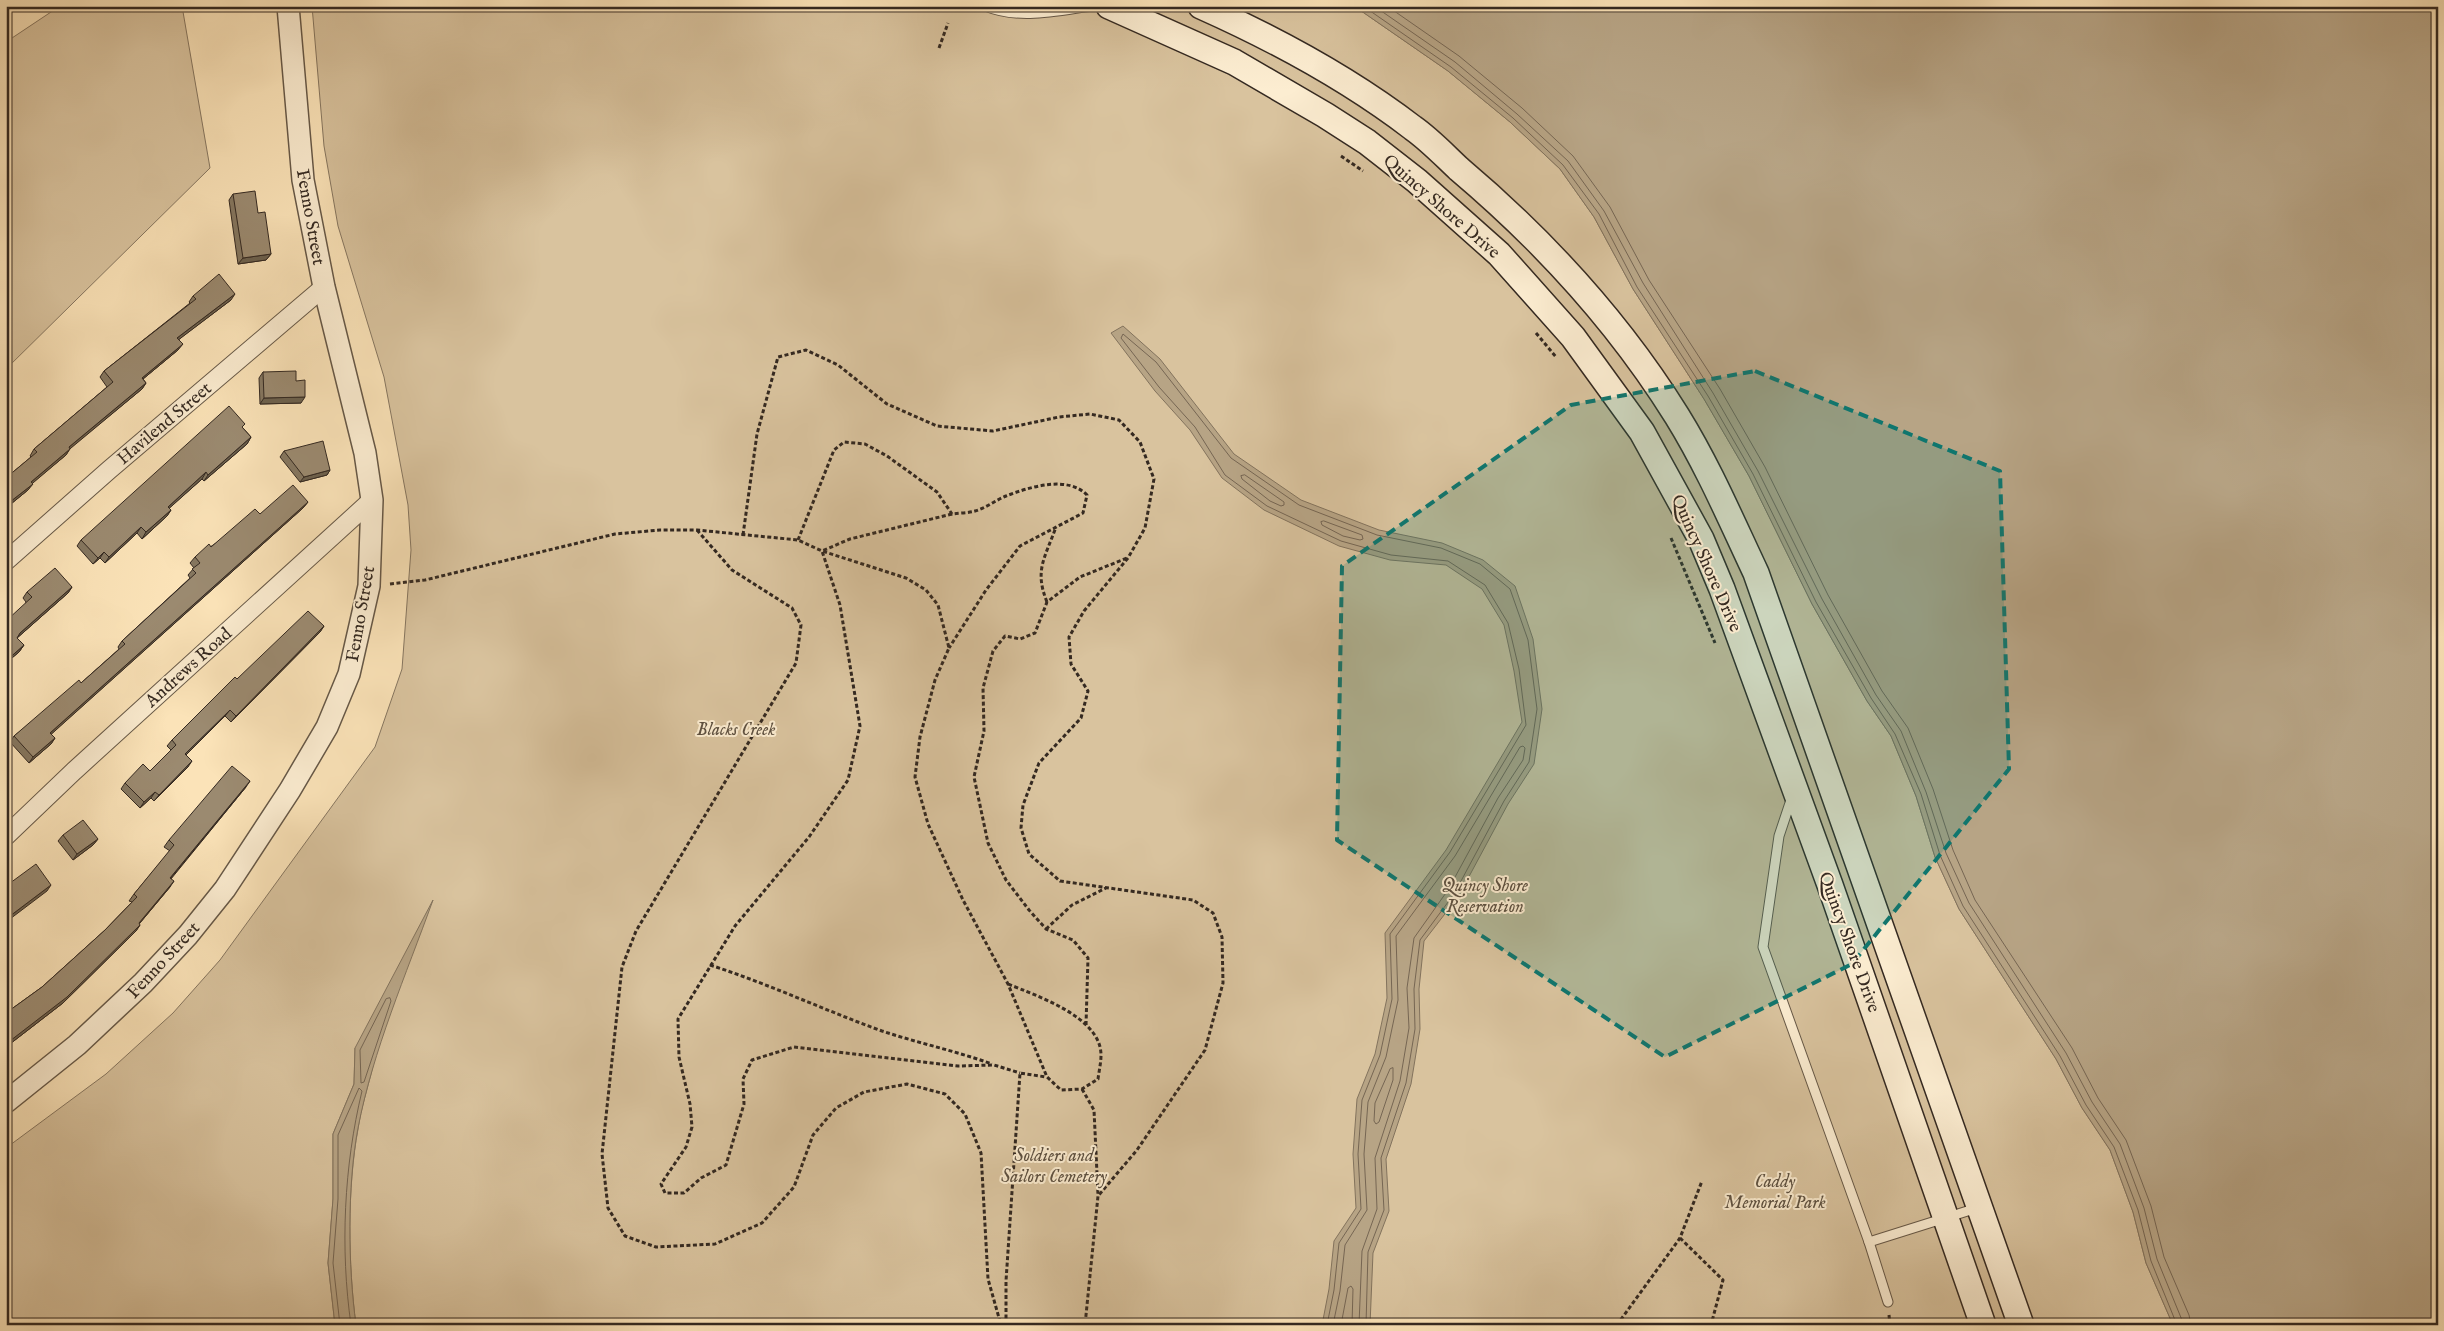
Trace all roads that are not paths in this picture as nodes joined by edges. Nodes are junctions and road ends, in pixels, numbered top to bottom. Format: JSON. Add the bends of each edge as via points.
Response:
{"nodes":[{"id":1,"x":288,"y":6,"type":"edge"},
{"id":2,"x":985,"y":6,"type":"edge"},
{"id":3,"x":1091,"y":6,"type":"edge"},
{"id":4,"x":1109,"y":6,"type":"edge"},
{"id":5,"x":1201,"y":6,"type":"edge"},
{"id":6,"x":324,"y":287,"type":"junction"},
{"id":7,"x":372,"y":500,"type":"junction"},
{"id":8,"x":6,"y":561,"type":"edge"},
{"id":9,"x":1795,"y":789,"type":"junction"},
{"id":10,"x":6,"y":836,"type":"edge"},
{"id":11,"x":6,"y":1102,"type":"edge"},
{"id":12,"x":1980,"y":1207,"type":"junction"},
{"id":13,"x":1946,"y":1218,"type":"junction"},
{"id":14,"x":1869,"y":1242,"type":"junction"},
{"id":15,"x":1888,"y":1302,"type":"dead end"},
{"id":16,"x":1983,"y":1325,"type":"edge"},
{"id":17,"x":2021,"y":1325,"type":"edge"}],
"edges":[{"from":1,"to":6,"type":"street","name":"Fenno Street","via":[[303,180]]},
{"from":2,"to":3,"type":"lane","via":[[997,12],[1024,15]]},
{"from":4,"to":9,"type":"main road","name":"Quincy Shore Drive","via":[[1234,62],[1367,142],[1418,181],[1499,254],[1573,337],[1642,432],[1701,540]]},
{"from":5,"to":12,"type":"main road","name":"Quincy Shore Drive","via":[[1294,52],[1414,128],[1544,246],[1608,321],[1677,416],[1756,573]]},
{"from":6,"to":7,"type":"street","name":"Fenno Street","via":[[365,453]]},
{"from":6,"to":8,"type":"street","name":"Havilend Street"},
{"from":7,"to":10,"type":"street","name":"Andrews Road"},
{"from":7,"to":11,"type":"street","name":"Fenno Street","via":[[369,586],[349,674],[327,727],[290,790],[225,889],[188,935],[77,1045]]},
{"from":9,"to":13,"type":"main road","name":"Quincy Shore Drive"},
{"from":9,"to":14,"type":"lane","via":[[1779,836],[1763,947]]},
{"from":12,"to":13,"type":"lane"},
{"from":12,"to":17,"type":"main road","name":"Quincy Shore Drive"},
{"from":13,"to":14,"type":"lane"},
{"from":13,"to":16,"type":"main road","name":"Quincy Shore Drive"},
{"from":14,"to":15,"type":"lane"}]}
